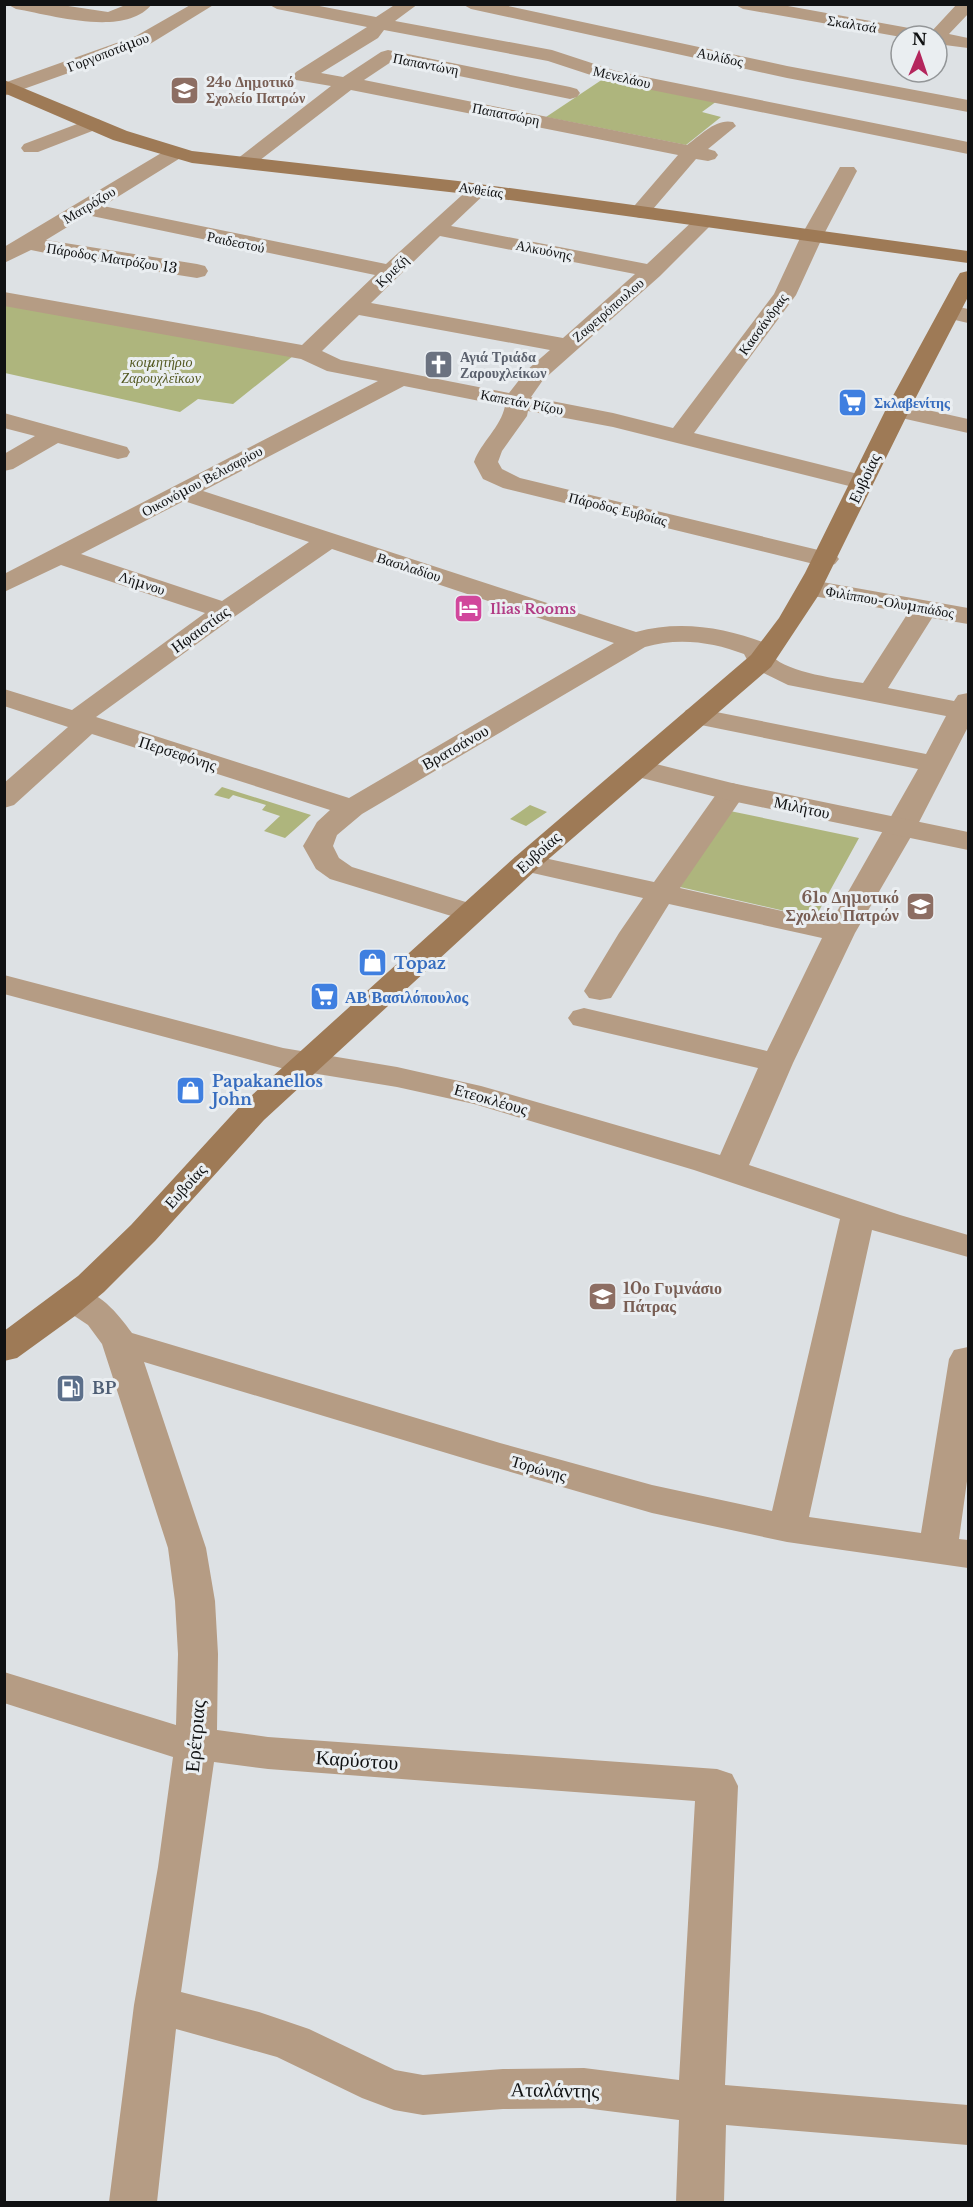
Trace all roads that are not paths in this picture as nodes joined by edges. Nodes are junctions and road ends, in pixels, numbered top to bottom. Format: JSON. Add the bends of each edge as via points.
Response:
{"nodes":[{"id":1,"x":16,"y":4,"type":"edge"},
{"id":2,"x":143,"y":4,"type":"edge"},
{"id":3,"x":206,"y":4,"type":"edge"},
{"id":4,"x":277,"y":4,"type":"edge"},
{"id":5,"x":409,"y":4,"type":"edge"},
{"id":6,"x":471,"y":4,"type":"edge"},
{"id":7,"x":743,"y":4,"type":"edge"},
{"id":8,"x":962,"y":6,"type":"edge"},
{"id":9,"x":380,"y":23,"type":"junction"},
{"id":10,"x":947,"y":24,"type":"edge"},
{"id":11,"x":889,"y":30,"type":"edge"},
{"id":12,"x":600,"y":33,"type":"junction"},
{"id":13,"x":949,"y":39,"type":"edge"},
{"id":14,"x":969,"y":43,"type":"edge"},
{"id":15,"x":561,"y":58,"type":"junction"},
{"id":16,"x":597,"y":72,"type":"junction"},
{"id":17,"x":347,"y":83,"type":"junction"},
{"id":18,"x":525,"y":83,"type":"junction"},
{"id":19,"x":6,"y":88,"type":"edge"},
{"id":20,"x":570,"y":93,"type":"junction"},
{"id":21,"x":969,"y":106,"type":"edge"},
{"id":22,"x":530,"y":119,"type":"junction"},
{"id":23,"x":93,"y":124,"type":"junction"},
{"id":24,"x":726,"y":126,"type":"dead end"},
{"id":25,"x":31,"y":148,"type":"dead end"},
{"id":26,"x":969,"y":148,"type":"edge"},
{"id":27,"x":175,"y":153,"type":"junction"},
{"id":28,"x":700,"y":153,"type":"junction"},
{"id":29,"x":244,"y":163,"type":"junction"},
{"id":30,"x":847,"y":171,"type":"dead end"},
{"id":31,"x":479,"y":190,"type":"junction"},
{"id":32,"x":82,"y":208,"type":"junction"},
{"id":33,"x":640,"y":212,"type":"junction"},
{"id":34,"x":704,"y":221,"type":"junction"},
{"id":35,"x":435,"y":229,"type":"junction"},
{"id":36,"x":812,"y":236,"type":"junction"},
{"id":37,"x":28,"y":243,"type":"junction"},
{"id":38,"x":4,"y":257,"type":"edge"},
{"id":39,"x":969,"y":257,"type":"edge"},
{"id":40,"x":197,"y":271,"type":"dead end"},
{"id":41,"x":652,"y":271,"type":"junction"},
{"id":42,"x":391,"y":272,"type":"junction"},
{"id":43,"x":969,"y":278,"type":"edge"},
{"id":44,"x":4,"y":299,"type":"edge"},
{"id":45,"x":354,"y":308,"type":"junction"},
{"id":46,"x":959,"y":314,"type":"edge"},
{"id":47,"x":567,"y":346,"type":"junction"},
{"id":48,"x":307,"y":353,"type":"junction"},
{"id":49,"x":401,"y":379,"type":"junction"},
{"id":50,"x":518,"y":401,"type":"junction"},
{"id":51,"x":896,"y":410,"type":"junction"},
{"id":52,"x":4,"y":420,"type":"edge"},
{"id":53,"x":969,"y":426,"type":"edge"},
{"id":54,"x":54,"y":435,"type":"junction"},
{"id":55,"x":680,"y":435,"type":"junction"},
{"id":56,"x":118,"y":452,"type":"dead end"},
{"id":57,"x":4,"y":464,"type":"edge"},
{"id":58,"x":861,"y":482,"type":"junction"},
{"id":59,"x":182,"y":492,"type":"junction"},
{"id":60,"x":327,"y":541,"type":"junction"},
{"id":61,"x":60,"y":556,"type":"junction"},
{"id":62,"x":826,"y":559,"type":"junction"},
{"id":63,"x":7,"y":580,"type":"edge"},
{"id":64,"x":811,"y":588,"type":"junction"},
{"id":65,"x":925,"y":608,"type":"junction"},
{"id":66,"x":225,"y":611,"type":"junction"},
{"id":67,"x":969,"y":616,"type":"edge"},
{"id":68,"x":636,"y":641,"type":"junction"},
{"id":69,"x":761,"y":660,"type":"junction"},
{"id":70,"x":871,"y":693,"type":"junction"},
{"id":71,"x":4,"y":697,"type":"edge"},
{"id":72,"x":967,"y":708,"type":"edge"},
{"id":73,"x":696,"y":716,"type":"junction"},
{"id":74,"x":81,"y":722,"type":"junction"},
{"id":75,"x":934,"y":764,"type":"junction"},
{"id":76,"x":636,"y":768,"type":"junction"},
{"id":77,"x":732,"y":792,"type":"junction"},
{"id":78,"x":4,"y":799,"type":"edge"},
{"id":79,"x":352,"y":808,"type":"junction"},
{"id":80,"x":901,"y":828,"type":"junction"},
{"id":81,"x":969,"y":841,"type":"edge"},
{"id":82,"x":526,"y":863,"type":"junction"},
{"id":83,"x":663,"y":893,"type":"junction"},
{"id":84,"x":471,"y":913,"type":"junction"},
{"id":85,"x":840,"y":933,"type":"junction"},
{"id":86,"x":4,"y":984,"type":"edge"},
{"id":87,"x":309,"y":1063,"type":"junction"},
{"id":88,"x":777,"y":1063,"type":"junction"},
{"id":89,"x":730,"y":1170,"type":"junction"},
{"id":90,"x":858,"y":1214,"type":"junction"},
{"id":91,"x":969,"y":1246,"type":"edge"},
{"id":92,"x":74,"y":1299,"type":"junction"},
{"id":93,"x":11,"y":1338,"type":"edge"},
{"id":94,"x":119,"y":1342,"type":"junction"},
{"id":95,"x":967,"y":1359,"type":"edge"},
{"id":96,"x":787,"y":1528,"type":"junction"},
{"id":97,"x":953,"y":1552,"type":"edge"},
{"id":98,"x":4,"y":1687,"type":"edge"},
{"id":99,"x":195,"y":1745,"type":"junction"},
{"id":100,"x":157,"y":2006,"type":"junction"},
{"id":101,"x":702,"y":2103,"type":"junction"},
{"id":102,"x":969,"y":2125,"type":"edge"},
{"id":103,"x":133,"y":2202,"type":"edge"},
{"id":104,"x":700,"y":2202,"type":"edge"}],
"edges":[{"from":1,"to":2,"type":"street","via":[[108,18]]},
{"from":3,"to":19,"type":"street","name":"Γοργοποτάμου","via":[[143,40]]},
{"from":4,"to":9,"type":"street","name":"Μενελάου"},
{"from":5,"to":9,"type":"street"},
{"from":6,"to":12,"type":"street","name":"Αυλίδος"},
{"from":7,"to":11,"type":"street","name":"Σκαλτσά"},
{"from":8,"to":10,"type":"street"},
{"from":9,"to":15,"type":"street","name":"Μενελάου"},
{"from":9,"to":17,"type":"street","name":"Παπατσώρη","via":[[371,34],[303,76]]},
{"from":12,"to":15,"type":"street"},
{"from":12,"to":21,"type":"street","name":"Αυλίδος"},
{"from":13,"to":14,"type":"street"},
{"from":15,"to":16,"type":"street","name":"Μενελάου"},
{"from":15,"to":18,"type":"street"},
{"from":16,"to":20,"type":"street"},
{"from":16,"to":26,"type":"street","name":"Μενελάου"},
{"from":17,"to":18,"type":"street","name":"Παπαντώνη","via":[[388,56]]},
{"from":17,"to":22,"type":"street","name":"Παπατσώρη"},
{"from":17,"to":29,"type":"street","name":"Παπαντώνη"},
{"from":18,"to":20,"type":"street","name":"Παπαντώνη"},
{"from":19,"to":23,"type":"main road","name":"Ανθείας"},
{"from":20,"to":22,"type":"street"},
{"from":22,"to":28,"type":"street","name":"Παπατσώρη"},
{"from":23,"to":25,"type":"street"},
{"from":23,"to":27,"type":"main road","name":"Ανθείας"},
{"from":24,"to":28,"type":"street"},
{"from":27,"to":29,"type":"main road","name":"Ανθείας"},
{"from":27,"to":32,"type":"street","name":"Ματρόζου"},
{"from":28,"to":33,"type":"street"},
{"from":29,"to":31,"type":"main road","name":"Ανθείας"},
{"from":30,"to":36,"type":"street","name":"Κασσάνδρας"},
{"from":31,"to":33,"type":"main road","name":"Ανθείας"},
{"from":31,"to":35,"type":"street","name":"Κριεζή"},
{"from":32,"to":37,"type":"street","name":"Ματρόζου"},
{"from":32,"to":42,"type":"street","name":"Ραιδεστού"},
{"from":33,"to":34,"type":"main road","name":"Ανθείας"},
{"from":34,"to":36,"type":"main road","name":"Ανθείας"},
{"from":34,"to":41,"type":"street","name":"Ζαφειρόπουλου"},
{"from":35,"to":41,"type":"street","name":"Αλκυόνης"},
{"from":35,"to":42,"type":"street","name":"Κριεζή"},
{"from":36,"to":39,"type":"main road","name":"Ανθείας"},
{"from":36,"to":55,"type":"street","name":"Κασσάνδρας","via":[[785,295]]},
{"from":37,"to":38,"type":"street","name":"Ματρόζου"},
{"from":37,"to":40,"type":"street","name":"Πάροδος Ματρόζου 13"},
{"from":41,"to":47,"type":"street","name":"Ζαφειρόπουλου"},
{"from":42,"to":45,"type":"street","name":"Κριεζή"},
{"from":43,"to":46,"type":"main road","name":"Ευβοίας"},
{"from":44,"to":48,"type":"street","name":"Καπετάν Ρίζου"},
{"from":45,"to":47,"type":"street"},
{"from":45,"to":48,"type":"street","name":"Κριεζή"},
{"from":46,"to":51,"type":"main road","name":"Ευβοίας"},
{"from":47,"to":50,"type":"street","name":"Ζαφειρόπουλου","via":[[535,375]]},
{"from":48,"to":49,"type":"street","name":"Καπετάν Ρίζου","via":[[335,366]]},
{"from":49,"to":50,"type":"street","name":"Καπετάν Ρίζου"},
{"from":49,"to":59,"type":"street","name":"Οικονόμου Βελισαρίου"},
{"from":50,"to":55,"type":"street","name":"Καπετάν Ρίζου"},
{"from":50,"to":62,"type":"street","name":"Πάροδος Ευβοίας","via":[[515,416],[486,462],[492,474],[512,483]]},
{"from":51,"to":53,"type":"street"},
{"from":51,"to":58,"type":"main road","name":"Ευβοίας"},
{"from":52,"to":54,"type":"street"},
{"from":54,"to":56,"type":"street"},
{"from":54,"to":57,"type":"street"},
{"from":55,"to":58,"type":"street","name":"Καπετάν Ρίζου"},
{"from":58,"to":62,"type":"main road","name":"Ευβοίας"},
{"from":59,"to":60,"type":"street","name":"Βασιλαδίου"},
{"from":59,"to":61,"type":"street","name":"Οικονόμου Βελισαρίου"},
{"from":60,"to":66,"type":"street","name":"Ηφαιστίας"},
{"from":60,"to":68,"type":"street","name":"Βασιλαδίου"},
{"from":61,"to":63,"type":"street","name":"Οικονόμου Βελισαρίου"},
{"from":61,"to":66,"type":"street","name":"Λήμνου"},
{"from":62,"to":64,"type":"main road","name":"Ευβοίας"},
{"from":64,"to":65,"type":"street","name":"Φιλίππου-Ολυμπιάδος"},
{"from":64,"to":69,"type":"main road","name":"Ευβοίας"},
{"from":65,"to":67,"type":"street","name":"Φιλίππου-Ολυμπιάδος"},
{"from":65,"to":70,"type":"street"},
{"from":66,"to":74,"type":"street","name":"Ηφαιστίας"},
{"from":68,"to":69,"type":"street","name":"Βρατσάνου","via":[[672,635],[717,638],[755,649]]},
{"from":68,"to":79,"type":"street","name":"Βρατσάνου"},
{"from":69,"to":70,"type":"street","name":"Βρατσάνου","via":[[798,679]]},
{"from":69,"to":73,"type":"main road","name":"Ευβοίας"},
{"from":70,"to":72,"type":"street","name":"Βρατσάνου"},
{"from":71,"to":74,"type":"street","name":"Περσεφόνης"},
{"from":72,"to":75,"type":"street"},
{"from":73,"to":75,"type":"street"},
{"from":73,"to":76,"type":"main road","name":"Ευβοίας"},
{"from":74,"to":78,"type":"street","name":"Ηφαιστίας"},
{"from":74,"to":79,"type":"street","name":"Περσεφόνης"},
{"from":75,"to":80,"type":"street"},
{"from":76,"to":77,"type":"street","name":"Μιλήτου"},
{"from":76,"to":82,"type":"main road","name":"Ευβοίας"},
{"from":77,"to":80,"type":"street","name":"Μιλήτου"},
{"from":77,"to":83,"type":"street"},
{"from":79,"to":84,"type":"street","name":"Βρατσάνου","via":[[330,823],[321,837],[318,846],[327,863],[341,873]]},
{"from":80,"to":81,"type":"street","name":"Μιλήτου"},
{"from":80,"to":85,"type":"street"},
{"from":82,"to":83,"type":"street"},
{"from":82,"to":84,"type":"main road","name":"Ευβοίας"},
{"from":83,"to":85,"type":"street"},
{"from":83,"to":88,"type":"street","via":[[592,1004]]},
{"from":84,"to":87,"type":"main road","name":"Ευβοίας"},
{"from":85,"to":88,"type":"street"},
{"from":86,"to":87,"type":"street","name":"Ετεοκλέους"},
{"from":87,"to":89,"type":"street","name":"Ετεοκλέους","via":[[458,1090]]},
{"from":87,"to":92,"type":"main road","name":"Ευβοίας","via":[[246,1120],[136,1240]]},
{"from":88,"to":89,"type":"street"},
{"from":89,"to":90,"type":"street","name":"Ετεοκλέους"},
{"from":90,"to":91,"type":"street","name":"Ετεοκλέους"},
{"from":90,"to":96,"type":"street"},
{"from":92,"to":93,"type":"main road","name":"Ευβοίας"},
{"from":92,"to":94,"type":"street","name":"Ερέτριας","via":[[101,1317]]},
{"from":94,"to":96,"type":"street","name":"Τορώνης","via":[[619,1490]]},
{"from":94,"to":99,"type":"street","name":"Ερέτριας","via":[[175,1508],[194,1582],[199,1634]]},
{"from":95,"to":97,"type":"street"},
{"from":96,"to":97,"type":"street","name":"Τορώνης"},
{"from":98,"to":99,"type":"street","name":"Καρύστου","via":[[137,1731]]},
{"from":99,"to":100,"type":"street","name":"Ερέτριας"},
{"from":99,"to":101,"type":"street","name":"Καρύστου","via":[[717,1786]]},
{"from":100,"to":101,"type":"street","name":"Αταλάντης","via":[[293,2043],[394,2090],[423,2095],[584,2088]]},
{"from":100,"to":103,"type":"street","name":"Ερέτριας"},
{"from":101,"to":102,"type":"street","name":"Αταλάντης"},
{"from":101,"to":104,"type":"street"}]}
